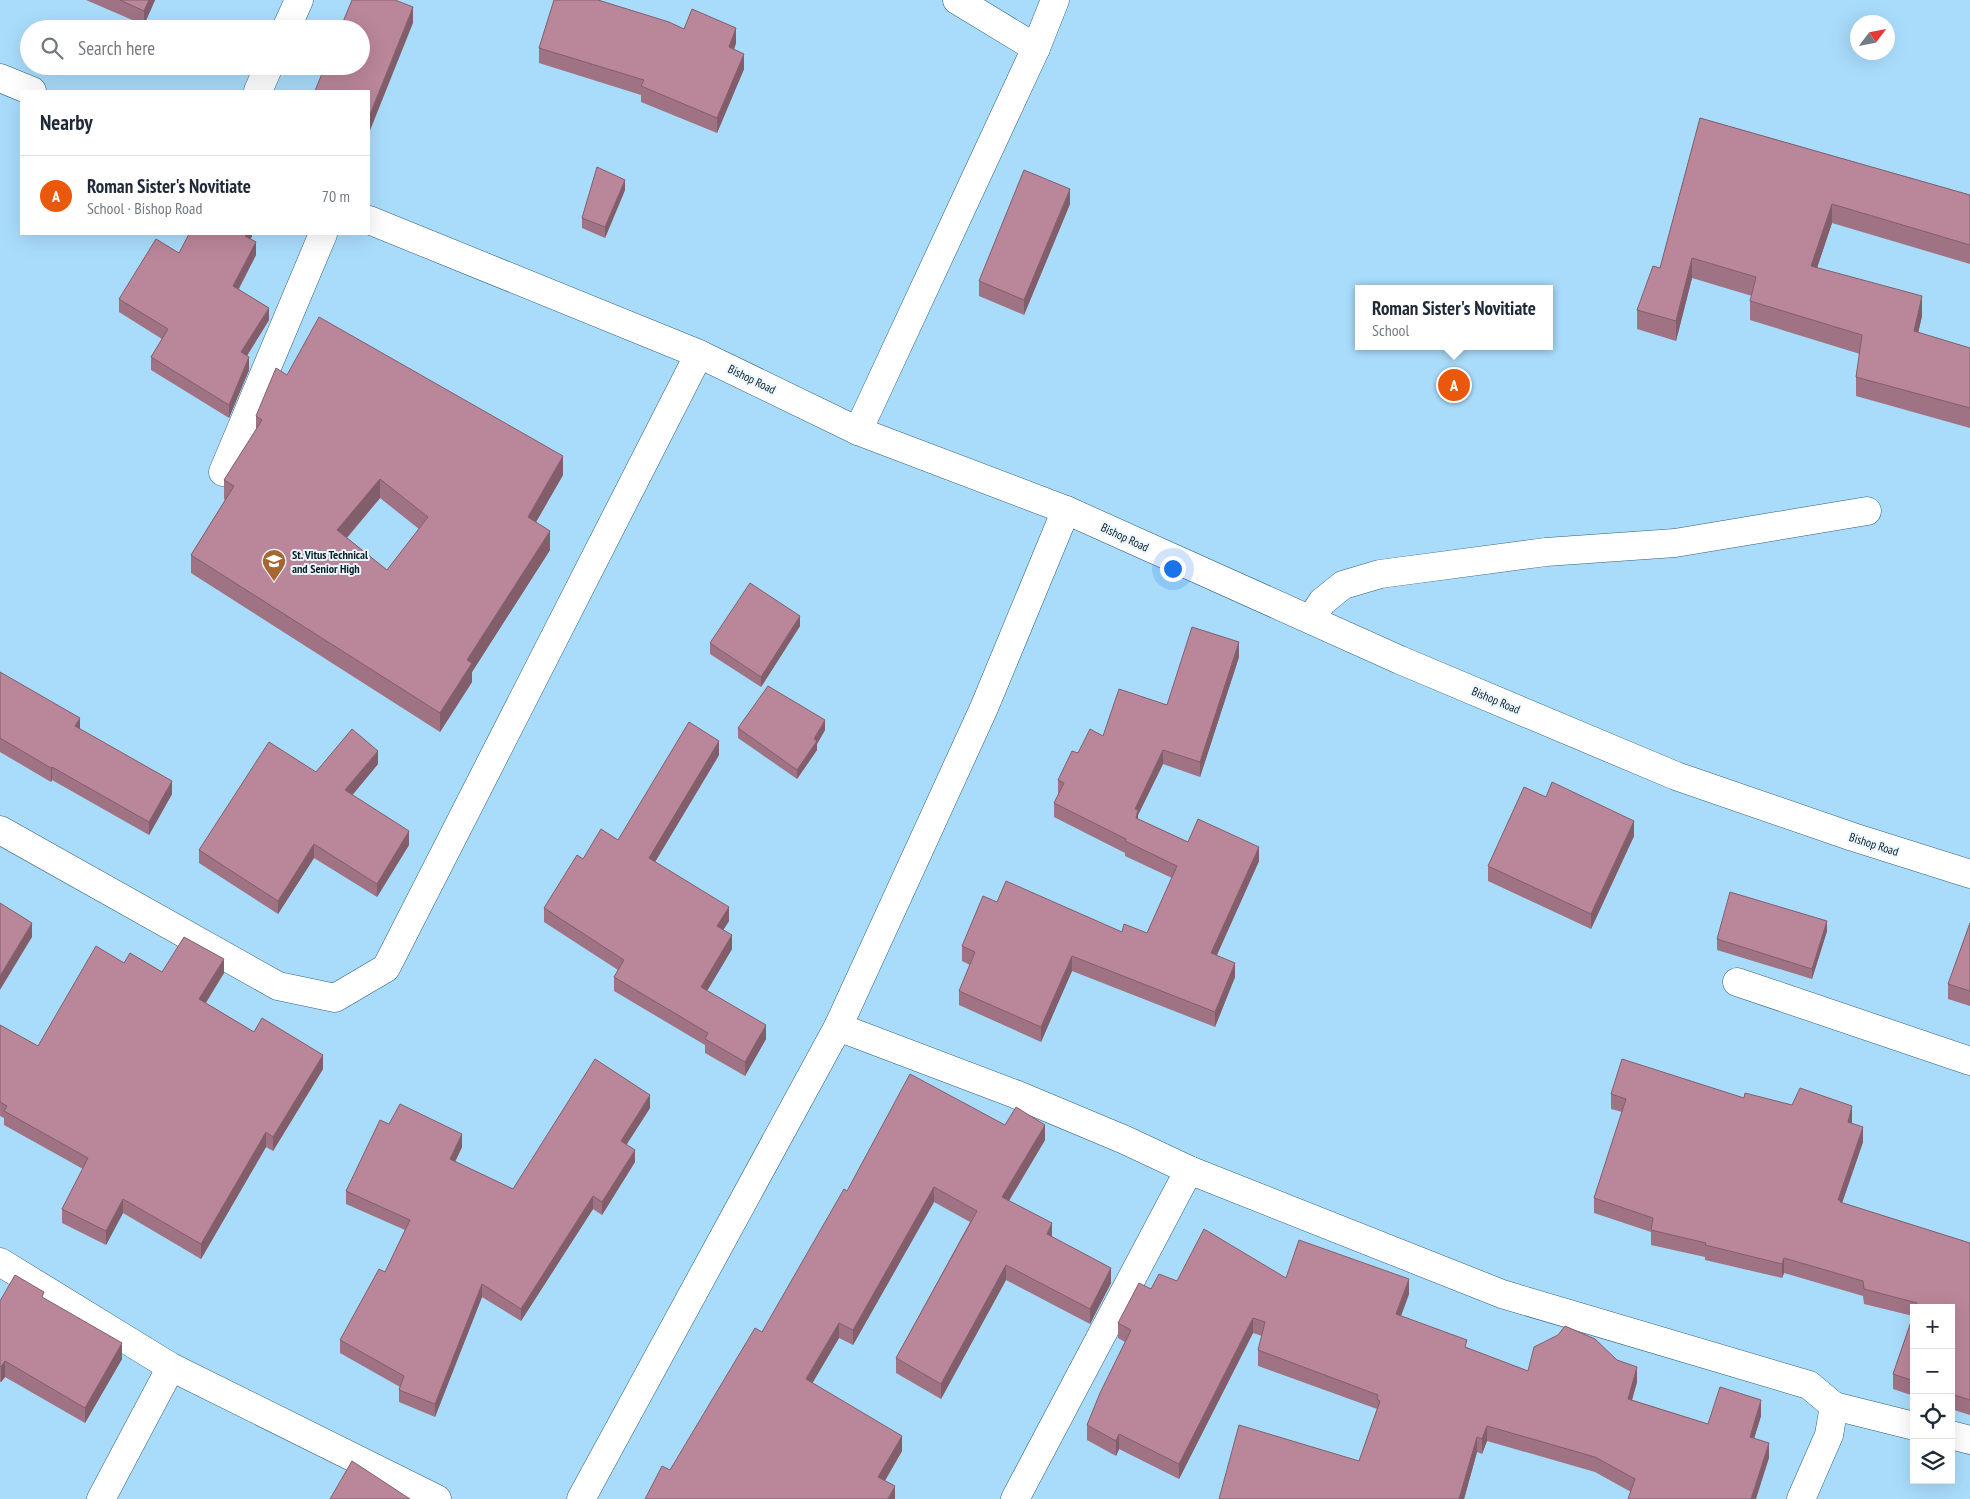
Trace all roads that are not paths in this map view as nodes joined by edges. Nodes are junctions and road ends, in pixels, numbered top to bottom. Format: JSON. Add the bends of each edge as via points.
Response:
{"nodes":[{"id":1,"x":298,"y":0,"type":"edge"},
{"id":2,"x":957,"y":0,"type":"edge"},
{"id":3,"x":1055,"y":0,"type":"edge"},
{"id":4,"x":290,"y":20,"type":"edge"},
{"id":5,"x":1036,"y":48,"type":"junction"},
{"id":6,"x":265,"y":75,"type":"edge"},
{"id":7,"x":0,"y":78,"type":"edge"},
{"id":8,"x":30,"y":90,"type":"edge"},
{"id":9,"x":258,"y":90,"type":"edge"},
{"id":10,"x":370,"y":220,"type":"edge"},
{"id":11,"x":323,"y":235,"type":"edge"},
{"id":12,"x":699,"y":354,"type":"junction"},
{"id":13,"x":858,"y":431,"type":"junction"},
{"id":14,"x":223,"y":472,"type":"dead end"},
{"id":15,"x":1066,"y":510,"type":"junction"},
{"id":16,"x":1867,"y":511,"type":"dead end"},
{"id":17,"x":1311,"y":619,"type":"junction"},
{"id":18,"x":0,"y":830,"type":"edge"},
{"id":19,"x":1970,"y":874,"type":"edge"},
{"id":20,"x":1738,"y":982,"type":"dead end"},
{"id":21,"x":838,"y":1026,"type":"junction"},
{"id":22,"x":1970,"y":1061,"type":"edge"},
{"id":23,"x":1188,"y":1170,"type":"junction"},
{"id":24,"x":0,"y":1262,"type":"edge"},
{"id":25,"x":171,"y":1367,"type":"junction"},
{"id":26,"x":1834,"y":1406,"type":"junction"},
{"id":27,"x":1910,"y":1425,"type":"edge"},
{"id":28,"x":1955,"y":1436,"type":"edge"},
{"id":29,"x":1970,"y":1440,"type":"edge"},
{"id":30,"x":101,"y":1499,"type":"edge"},
{"id":31,"x":437,"y":1499,"type":"edge"},
{"id":32,"x":580,"y":1499,"type":"edge"},
{"id":33,"x":1014,"y":1499,"type":"edge"},
{"id":34,"x":1801,"y":1499,"type":"edge"}],
"edges":[{"from":1,"to":4,"type":"street"},
{"from":2,"to":5,"type":"street"},
{"from":3,"to":5,"type":"street"},
{"from":5,"to":13,"type":"street"},
{"from":6,"to":9,"type":"street"},
{"from":7,"to":8,"type":"street"},
{"from":10,"to":12,"type":"street","name":"Bishop Road"},
{"from":11,"to":14,"type":"street"},
{"from":12,"to":13,"type":"street","name":"Bishop Road"},
{"from":12,"to":18,"type":"street","via":[[386,968],[335,998],[278,986]]},
{"from":13,"to":15,"type":"street","name":"Bishop Road"},
{"from":15,"to":17,"type":"street","name":"Bishop Road"},
{"from":15,"to":21,"type":"street","via":[[984,708]]},
{"from":16,"to":17,"type":"street","via":[[1674,543],[1546,552],[1380,574],[1343,586],[1322,602]]},
{"from":17,"to":19,"type":"street","name":"Bishop Road","via":[[1676,776]]},
{"from":20,"to":22,"type":"street"},
{"from":21,"to":23,"type":"street","via":[[1015,1094]]},
{"from":21,"to":32,"type":"street"},
{"from":23,"to":26,"type":"street","via":[[1502,1294],[1809,1385]]},
{"from":23,"to":33,"type":"street"},
{"from":24,"to":25,"type":"street"},
{"from":25,"to":30,"type":"street"},
{"from":25,"to":31,"type":"street"},
{"from":26,"to":27,"type":"street"},
{"from":26,"to":34,"type":"street","via":[[1829,1435]]},
{"from":28,"to":29,"type":"street"}]}
